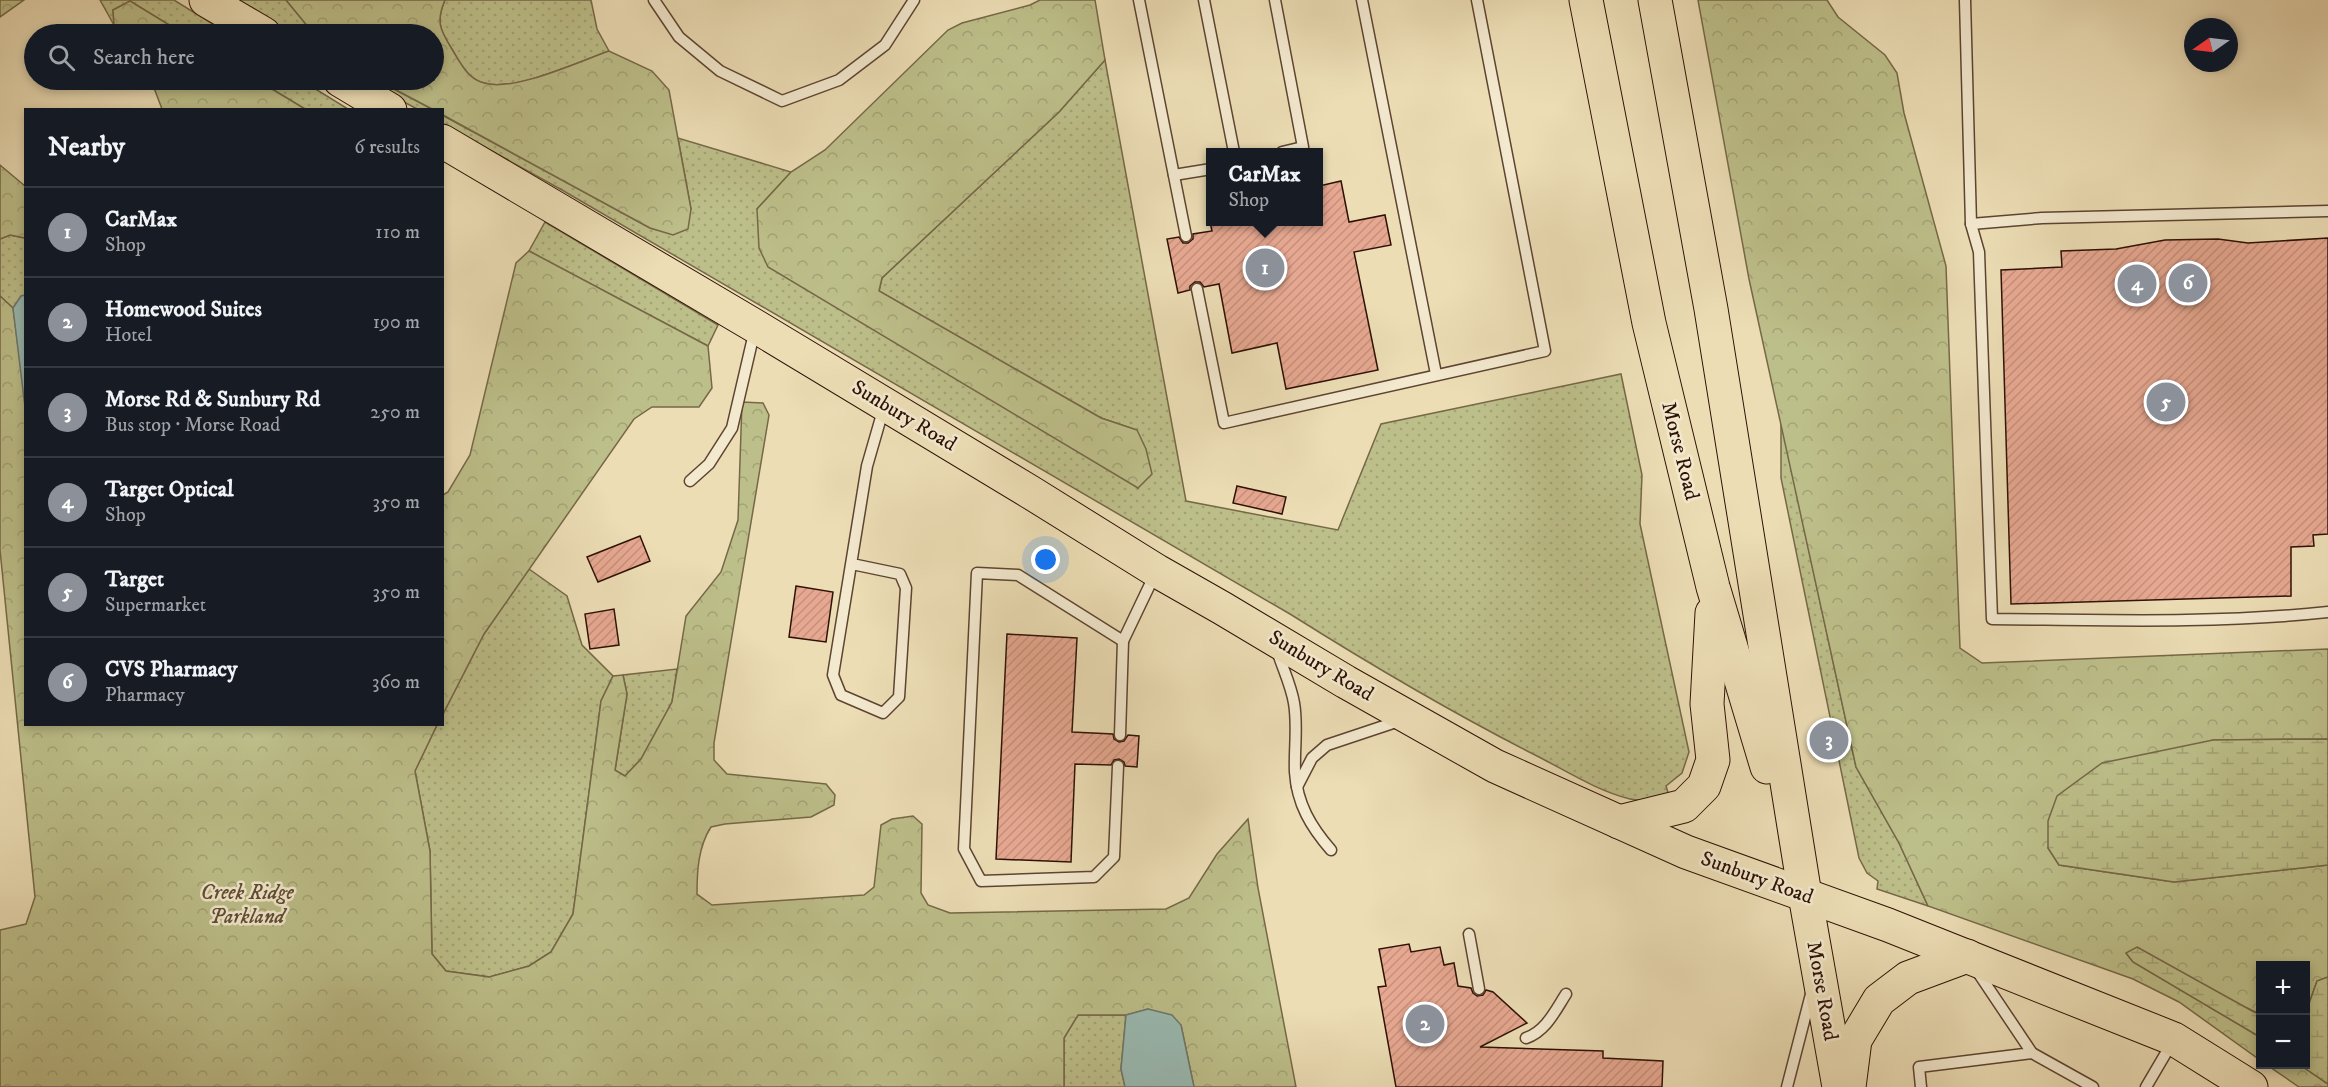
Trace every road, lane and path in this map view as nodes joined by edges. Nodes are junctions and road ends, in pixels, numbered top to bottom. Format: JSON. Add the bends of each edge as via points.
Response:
{"nodes":[{"id":1,"x":206,"y":0,"type":"edge"},
{"id":2,"x":654,"y":0,"type":"edge"},
{"id":3,"x":914,"y":0,"type":"edge"},
{"id":4,"x":1139,"y":0,"type":"edge"},
{"id":5,"x":1204,"y":0,"type":"edge"},
{"id":6,"x":1275,"y":0,"type":"edge"},
{"id":7,"x":1362,"y":0,"type":"edge"},
{"id":8,"x":1476,"y":0,"type":"edge"},
{"id":9,"x":1586,"y":0,"type":"edge"},
{"id":10,"x":1655,"y":0,"type":"edge"},
{"id":11,"x":1965,"y":0,"type":"edge"},
{"id":12,"x":247,"y":24,"type":"edge"},
{"id":13,"x":357,"y":90,"type":"edge"},
{"id":14,"x":387,"y":108,"type":"edge"},
{"id":15,"x":444,"y":142,"type":"edge"},
{"id":16,"x":1233,"y":148,"type":"edge"},
{"id":17,"x":1300,"y":148,"type":"edge"},
{"id":18,"x":1206,"y":170,"type":"edge"},
{"id":19,"x":1174,"y":175,"type":"junction"},
{"id":20,"x":2328,"y":211,"type":"edge"},
{"id":21,"x":1971,"y":224,"type":"junction"},
{"id":22,"x":1186,"y":236,"type":"dead end"},
{"id":23,"x":1197,"y":289,"type":"dead end"},
{"id":24,"x":756,"y":326,"type":"junction"},
{"id":25,"x":1436,"y":374,"type":"junction"},
{"id":26,"x":885,"y":404,"type":"junction"},
{"id":27,"x":690,"y":481,"type":"dead end"},
{"id":28,"x":852,"y":564,"type":"junction"},
{"id":29,"x":1157,"y":571,"type":"junction"},
{"id":30,"x":1713,"y":587,"type":"junction"},
{"id":31,"x":2328,"y":612,"type":"edge"},
{"id":32,"x":1273,"y":638,"type":"junction"},
{"id":33,"x":1123,"y":641,"type":"junction"},
{"id":34,"x":1409,"y":718,"type":"junction"},
{"id":35,"x":1120,"y":735,"type":"dead end"},
{"id":36,"x":1118,"y":766,"type":"dead end"},
{"id":37,"x":1297,"y":787,"type":"junction"},
{"id":38,"x":1618,"y":822,"type":"junction"},
{"id":39,"x":1331,"y":850,"type":"dead end"},
{"id":40,"x":1805,"y":895,"type":"junction"},
{"id":41,"x":1469,"y":934,"type":"dead end"},
{"id":42,"x":1967,"y":956,"type":"junction"},
{"id":43,"x":1818,"y":970,"type":"junction"},
{"id":44,"x":1479,"y":989,"type":"dead end"},
{"id":45,"x":1566,"y":994,"type":"dead end"},
{"id":46,"x":1526,"y":1038,"type":"dead end"},
{"id":47,"x":2174,"y":1039,"type":"junction"},
{"id":48,"x":2032,"y":1053,"type":"junction"},
{"id":49,"x":1787,"y":1087,"type":"edge"},
{"id":50,"x":1839,"y":1087,"type":"edge"},
{"id":51,"x":1850,"y":1087,"type":"edge"},
{"id":52,"x":1921,"y":1087,"type":"edge"},
{"id":53,"x":2093,"y":1087,"type":"edge"},
{"id":54,"x":2146,"y":1087,"type":"edge"},
{"id":55,"x":2250,"y":1087,"type":"edge"}],
"edges":[{"from":1,"to":12,"type":"main road"},
{"from":2,"to":3,"type":"lane","via":[[679,37],[720,71],[782,101],[839,80],[885,45]]},
{"from":4,"to":19,"type":"lane"},
{"from":5,"to":16,"type":"lane"},
{"from":6,"to":17,"type":"lane","via":[[1303,147]]},
{"from":7,"to":25,"type":"lane"},
{"from":8,"to":25,"type":"lane","via":[[1545,351]]},
{"from":9,"to":30,"type":"main road","name":"Morse Road","via":[[1649,323]]},
{"from":10,"to":40,"type":"main road","name":"Morse Road","via":[[1711,309]]},
{"from":11,"to":21,"type":"lane"},
{"from":13,"to":14,"type":"main road"},
{"from":15,"to":24,"type":"main road","name":"Sunbury Road"},
{"from":18,"to":19,"type":"lane"},
{"from":19,"to":22,"type":"lane"},
{"from":20,"to":21,"type":"lane","via":[[2042,218]]},
{"from":21,"to":31,"type":"lane","via":[[1978,252],[1992,619],[2157,621]]},
{"from":23,"to":25,"type":"lane","via":[[1224,423]]},
{"from":24,"to":26,"type":"main road","name":"Sunbury Road"},
{"from":24,"to":27,"type":"lane","via":[[732,428],[710,464]]},
{"from":26,"to":28,"type":"lane","via":[[867,466]]},
{"from":26,"to":29,"type":"main road","name":"Sunbury Road"},
{"from":28,"to":28,"type":"lane","via":[[833,675],[841,695],[883,713],[899,697],[906,588],[900,574]]},
{"from":29,"to":32,"type":"main road","name":"Sunbury Road"},
{"from":29,"to":33,"type":"lane"},
{"from":30,"to":38,"type":"main road","via":[[1707,704],[1713,760],[1704,786],[1684,806]]},
{"from":30,"to":40,"type":"main road","name":"Morse Road"},
{"from":32,"to":34,"type":"main road","name":"Sunbury Road"},
{"from":32,"to":37,"type":"lane","via":[[1294,702]]},
{"from":33,"to":35,"type":"lane"},
{"from":33,"to":36,"type":"lane","via":[[1018,575],[977,573],[964,849],[981,881],[1094,877],[1114,857]]},
{"from":34,"to":37,"type":"lane","via":[[1327,745],[1312,758]]},
{"from":34,"to":38,"type":"main road","name":"Sunbury Road","via":[[1495,766]]},
{"from":37,"to":39,"type":"lane","via":[[1309,823]]},
{"from":38,"to":40,"type":"main road","name":"Sunbury Road","via":[[1686,852]]},
{"from":40,"to":42,"type":"main road","name":"Sunbury Road"},
{"from":40,"to":43,"type":"main road","name":"Morse Road"},
{"from":41,"to":44,"type":"lane"},
{"from":42,"to":47,"type":"main road","name":"Sunbury Road"},
{"from":42,"to":48,"type":"lane"},
{"from":42,"to":51,"type":"main road","via":[[1908,978],[1879,1000],[1855,1040]]},
{"from":43,"to":49,"type":"lane"},
{"from":43,"to":50,"type":"main road","name":"Morse Road"},
{"from":45,"to":46,"type":"lane","via":[[1543,1029]]},
{"from":47,"to":54,"type":"lane"},
{"from":47,"to":55,"type":"main road","name":"Sunbury Road"},
{"from":48,"to":52,"type":"lane","via":[[1919,1067]]},
{"from":48,"to":53,"type":"lane"}]}
